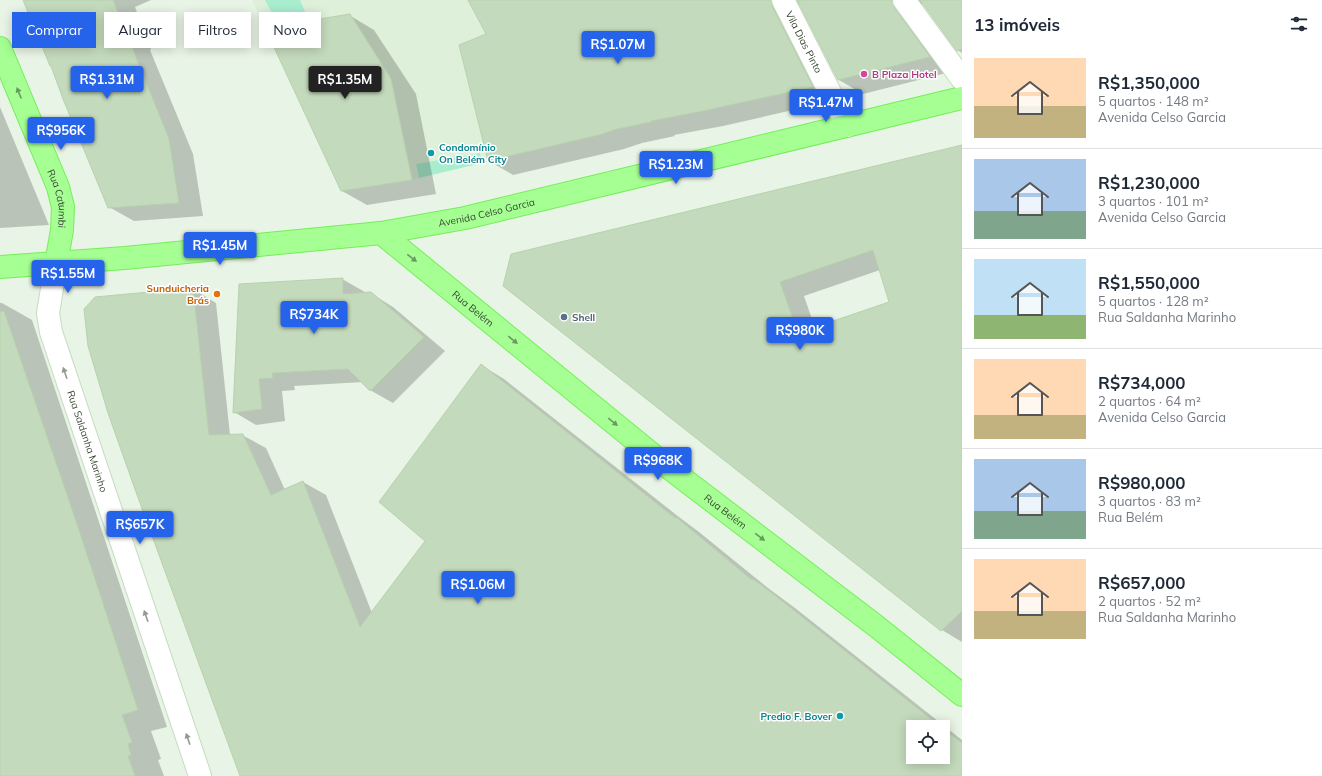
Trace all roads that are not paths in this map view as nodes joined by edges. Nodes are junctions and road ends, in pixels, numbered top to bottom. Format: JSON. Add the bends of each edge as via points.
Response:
{"nodes":[{"id":1,"x":783,"y":0,"type":"edge"},
{"id":2,"x":904,"y":0,"type":"edge"},
{"id":3,"x":0,"y":48,"type":"edge"},
{"id":4,"x":962,"y":79,"type":"edge"},
{"id":5,"x":962,"y":98,"type":"edge"},
{"id":6,"x":847,"y":126,"type":"junction"},
{"id":7,"x":381,"y":234,"type":"junction"},
{"id":8,"x":56,"y":264,"type":"junction"},
{"id":9,"x":0,"y":267,"type":"edge"},
{"id":10,"x":962,"y":695,"type":"edge"},
{"id":11,"x":200,"y":776,"type":"edge"}],
"edges":[{"from":1,"to":6,"type":"street","name":"Vila Dias Pinto"},
{"from":2,"to":4,"type":"street"},
{"from":8,"to":3,"type":"main road","name":"Rua Catumbi","one_way":true,"via":[[63,207],[58,187]]},
{"from":5,"to":6,"type":"main road","name":"Avenida Celso Garcia"},
{"from":6,"to":7,"type":"main road","name":"Avenida Celso Garcia","via":[[465,218]]},
{"from":7,"to":8,"type":"main road","name":"Avenida Celso Garcia"},
{"from":7,"to":10,"type":"main road","name":"Rua Belém","one_way":true,"via":[[669,468]]},
{"from":8,"to":9,"type":"main road","name":"Avenida Celso Garcia"},
{"from":11,"to":8,"type":"street","name":"Rua Saldanha Marinho","one_way":true,"via":[[51,332],[48,313]]}]}
